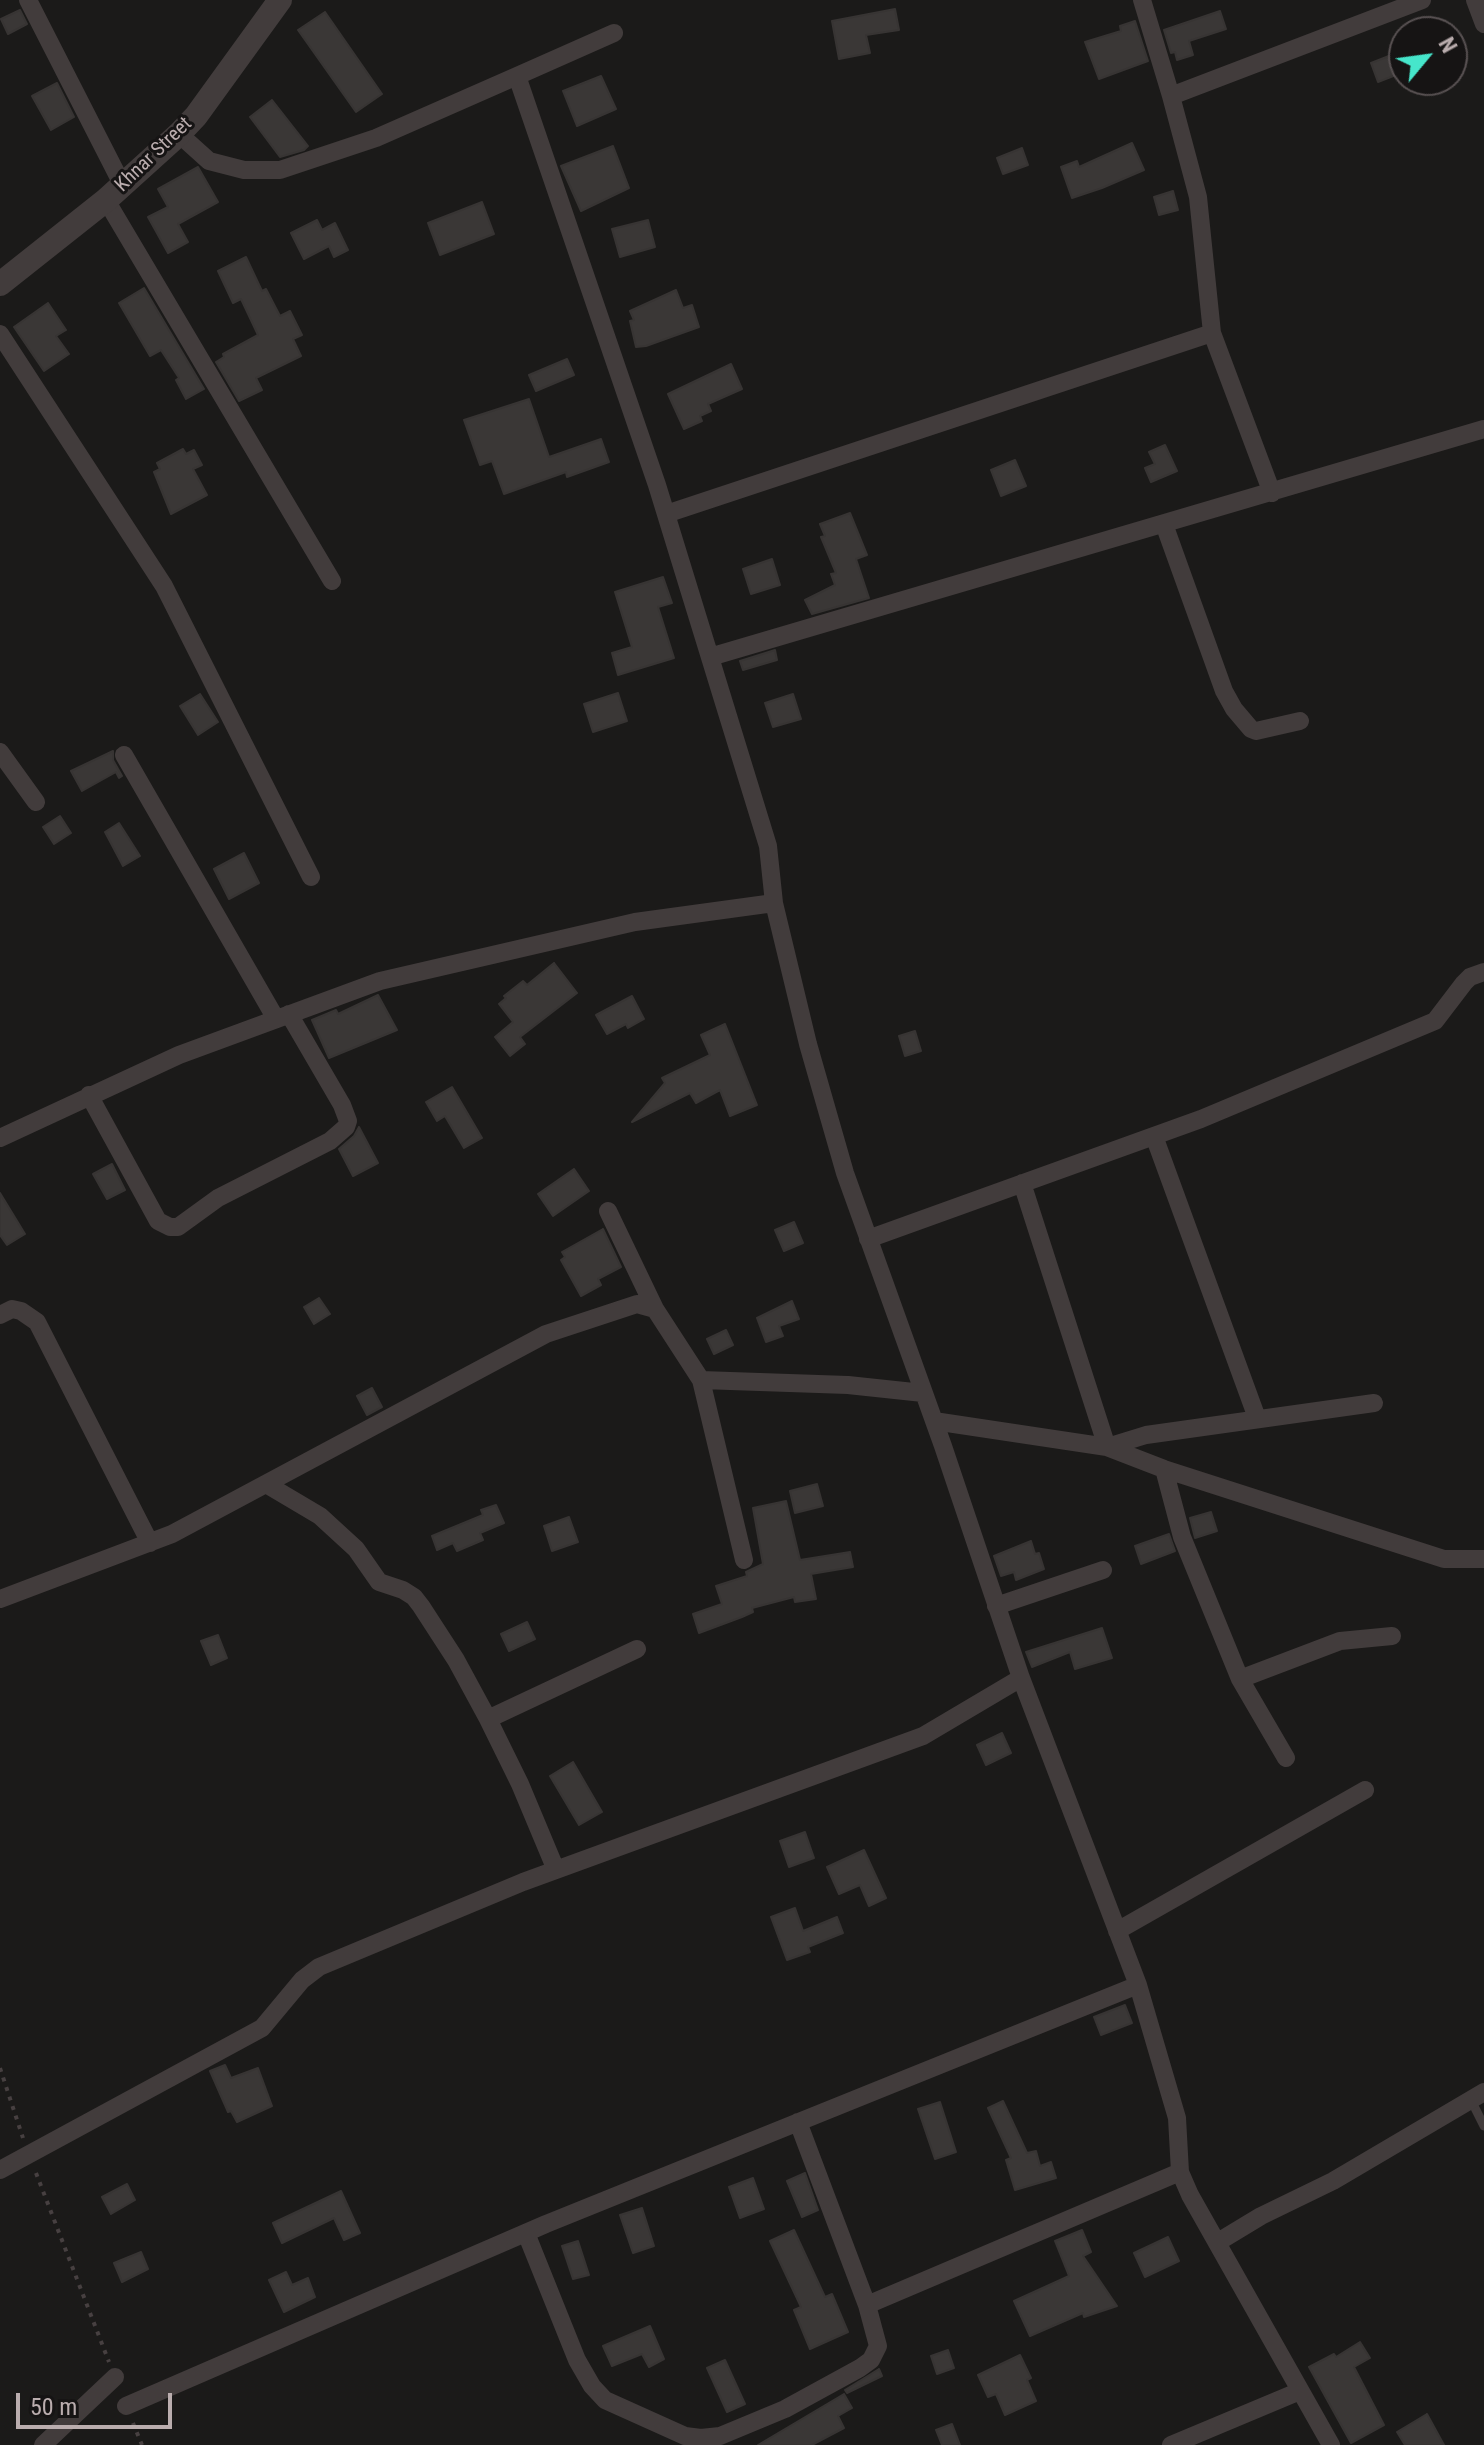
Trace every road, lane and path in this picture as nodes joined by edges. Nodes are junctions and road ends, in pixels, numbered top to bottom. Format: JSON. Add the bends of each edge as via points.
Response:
{"nodes":[{"id":1,"x":28,"y":0,"type":"edge"},
{"id":2,"x":280,"y":0,"type":"edge"},
{"id":3,"x":1142,"y":0,"type":"edge"},
{"id":4,"x":1422,"y":0,"type":"edge"},
{"id":5,"x":1475,"y":0,"type":"edge"},
{"id":6,"x":1484,"y":24,"type":"edge"},
{"id":7,"x":614,"y":33,"type":"dead end"},
{"id":8,"x":517,"y":76,"type":"junction"},
{"id":9,"x":1171,"y":96,"type":"junction"},
{"id":10,"x":179,"y":134,"type":"junction"},
{"id":11,"x":115,"y":193,"type":"junction"},
{"id":12,"x":0,"y":284,"type":"edge"},
{"id":13,"x":1212,"y":333,"type":"junction"},
{"id":14,"x":0,"y":334,"type":"edge"},
{"id":15,"x":1484,"y":429,"type":"edge"},
{"id":16,"x":1272,"y":493,"type":"junction"},
{"id":17,"x":666,"y":514,"type":"junction"},
{"id":18,"x":1164,"y":524,"type":"junction"},
{"id":19,"x":332,"y":581,"type":"dead end"},
{"id":20,"x":710,"y":657,"type":"junction"},
{"id":21,"x":1300,"y":721,"type":"dead end"},
{"id":22,"x":0,"y":752,"type":"edge"},
{"id":23,"x":124,"y":755,"type":"dead end"},
{"id":24,"x":36,"y":802,"type":"dead end"},
{"id":25,"x":311,"y":877,"type":"dead end"},
{"id":26,"x":774,"y":903,"type":"junction"},
{"id":27,"x":1484,"y":972,"type":"edge"},
{"id":28,"x":283,"y":1017,"type":"junction"},
{"id":29,"x":89,"y":1095,"type":"junction"},
{"id":30,"x":1154,"y":1136,"type":"junction"},
{"id":31,"x":0,"y":1138,"type":"edge"},
{"id":32,"x":1022,"y":1183,"type":"junction"},
{"id":33,"x":608,"y":1211,"type":"dead end"},
{"id":34,"x":868,"y":1239,"type":"junction"},
{"id":35,"x":655,"y":1309,"type":"junction"},
{"id":36,"x":0,"y":1315,"type":"edge"},
{"id":37,"x":701,"y":1380,"type":"junction"},
{"id":38,"x":923,"y":1393,"type":"junction"},
{"id":39,"x":1374,"y":1403,"type":"dead end"},
{"id":40,"x":1257,"y":1418,"type":"junction"},
{"id":41,"x":934,"y":1421,"type":"junction"},
{"id":42,"x":1107,"y":1447,"type":"junction"},
{"id":43,"x":1164,"y":1469,"type":"junction"},
{"id":44,"x":266,"y":1484,"type":"junction"},
{"id":45,"x":150,"y":1543,"type":"junction"},
{"id":46,"x":1484,"y":1559,"type":"edge"},
{"id":47,"x":744,"y":1560,"type":"dead end"},
{"id":48,"x":1103,"y":1570,"type":"dead end"},
{"id":49,"x":0,"y":1599,"type":"edge"},
{"id":50,"x":996,"y":1606,"type":"junction"},
{"id":51,"x":1392,"y":1636,"type":"dead end"},
{"id":52,"x":637,"y":1649,"type":"dead end"},
{"id":53,"x":1021,"y":1678,"type":"junction"},
{"id":54,"x":1240,"y":1679,"type":"junction"},
{"id":55,"x":488,"y":1719,"type":"junction"},
{"id":56,"x":1286,"y":1758,"type":"dead end"},
{"id":57,"x":1365,"y":1790,"type":"dead end"},
{"id":58,"x":556,"y":1870,"type":"junction"},
{"id":59,"x":1117,"y":1931,"type":"junction"},
{"id":60,"x":1138,"y":1985,"type":"junction"},
{"id":61,"x":0,"y":2068,"type":"edge"},
{"id":62,"x":1477,"y":2096,"type":"edge"},
{"id":63,"x":798,"y":2122,"type":"junction"},
{"id":64,"x":1484,"y":2126,"type":"edge"},
{"id":65,"x":28,"y":2154,"type":"junction"},
{"id":66,"x":0,"y":2170,"type":"edge"},
{"id":67,"x":1180,"y":2172,"type":"junction"},
{"id":68,"x":526,"y":2233,"type":"junction"},
{"id":69,"x":1218,"y":2242,"type":"junction"},
{"id":70,"x":867,"y":2305,"type":"junction"},
{"id":71,"x":115,"y":2377,"type":"joint"},
{"id":72,"x":1300,"y":2391,"type":"junction"},
{"id":73,"x":126,"y":2406,"type":"joint"},
{"id":74,"x":43,"y":2445,"type":"edge"},
{"id":75,"x":142,"y":2445,"type":"edge"},
{"id":76,"x":1171,"y":2445,"type":"edge"},
{"id":77,"x":1331,"y":2445,"type":"edge"}],
"edges":[{"from":1,"to":11,"type":"street"},
{"from":2,"to":10,"type":"street","name":"Khnar Street"},
{"from":3,"to":9,"type":"street"},
{"from":4,"to":9,"type":"street"},
{"from":5,"to":6,"type":"street"},
{"from":7,"to":8,"type":"street"},
{"from":8,"to":10,"type":"street","via":[[376,138],[280,170],[244,170],[209,161]]},
{"from":8,"to":17,"type":"street"},
{"from":9,"to":13,"type":"street","via":[[1198,197]]},
{"from":10,"to":11,"type":"street","name":"Khnar Street"},
{"from":11,"to":12,"type":"street","name":"Khnar Street"},
{"from":11,"to":19,"type":"street"},
{"from":13,"to":16,"type":"street"},
{"from":13,"to":17,"type":"street"},
{"from":14,"to":25,"type":"street","via":[[164,586]]},
{"from":15,"to":16,"type":"street"},
{"from":16,"to":18,"type":"street"},
{"from":17,"to":20,"type":"street"},
{"from":18,"to":20,"type":"street"},
{"from":18,"to":21,"type":"street","via":[[1234,709],[1256,731]]},
{"from":20,"to":26,"type":"street","via":[[768,846]]},
{"from":22,"to":24,"type":"street"},
{"from":23,"to":28,"type":"street"},
{"from":26,"to":28,"type":"street","via":[[620,925],[380,981]]},
{"from":26,"to":34,"type":"street","via":[[808,1044]]},
{"from":27,"to":30,"type":"street","via":[[1464,983],[1435,1021]]},
{"from":28,"to":29,"type":"street"},
{"from":28,"to":29,"type":"street","via":[[342,1105],[346,1127],[330,1141],[218,1198],[178,1227],[158,1221]]},
{"from":29,"to":31,"type":"street"},
{"from":30,"to":32,"type":"street"},
{"from":30,"to":40,"type":"street"},
{"from":32,"to":34,"type":"street"},
{"from":32,"to":42,"type":"street"},
{"from":33,"to":35,"type":"street"},
{"from":34,"to":38,"type":"street"},
{"from":35,"to":37,"type":"street"},
{"from":35,"to":44,"type":"street","via":[[637,1304],[546,1334]]},
{"from":36,"to":45,"type":"street","via":[[12,1309],[37,1322]]},
{"from":37,"to":38,"type":"street"},
{"from":37,"to":47,"type":"street"},
{"from":38,"to":41,"type":"street"},
{"from":39,"to":40,"type":"street"},
{"from":40,"to":42,"type":"street","via":[[1146,1435]]},
{"from":41,"to":42,"type":"street"},
{"from":41,"to":50,"type":"street"},
{"from":42,"to":43,"type":"street"},
{"from":43,"to":46,"type":"street","via":[[1444,1559]]},
{"from":43,"to":54,"type":"street","via":[[1182,1537]]},
{"from":44,"to":45,"type":"street"},
{"from":44,"to":55,"type":"street","via":[[343,1535],[379,1582],[414,1597]]},
{"from":45,"to":49,"type":"street"},
{"from":48,"to":50,"type":"street"},
{"from":50,"to":53,"type":"street"},
{"from":51,"to":54,"type":"street","via":[[1340,1641]]},
{"from":52,"to":55,"type":"street"},
{"from":53,"to":58,"type":"street","via":[[923,1736]]},
{"from":53,"to":59,"type":"street"},
{"from":54,"to":56,"type":"street"},
{"from":55,"to":58,"type":"street"},
{"from":57,"to":59,"type":"street"},
{"from":58,"to":65,"type":"street","via":[[319,1967],[262,2028]]},
{"from":59,"to":60,"type":"street"},
{"from":60,"to":63,"type":"street"},
{"from":60,"to":67,"type":"street","via":[[1177,2118]]},
{"from":61,"to":65,"type":"path"},
{"from":62,"to":64,"type":"lane"},
{"from":62,"to":69,"type":"street"},
{"from":63,"to":68,"type":"street"},
{"from":63,"to":70,"type":"street"},
{"from":65,"to":66,"type":"street"},
{"from":65,"to":71,"type":"path"},
{"from":67,"to":69,"type":"street"},
{"from":67,"to":70,"type":"street"},
{"from":68,"to":70,"type":"street","via":[[592,2386],[605,2400],[685,2436],[720,2436],[785,2409],[860,2368],[878,2346]]},
{"from":68,"to":73,"type":"street"},
{"from":69,"to":72,"type":"street"},
{"from":71,"to":74,"type":"street"},
{"from":72,"to":76,"type":"street"},
{"from":72,"to":77,"type":"street"},
{"from":73,"to":75,"type":"path"}]}
